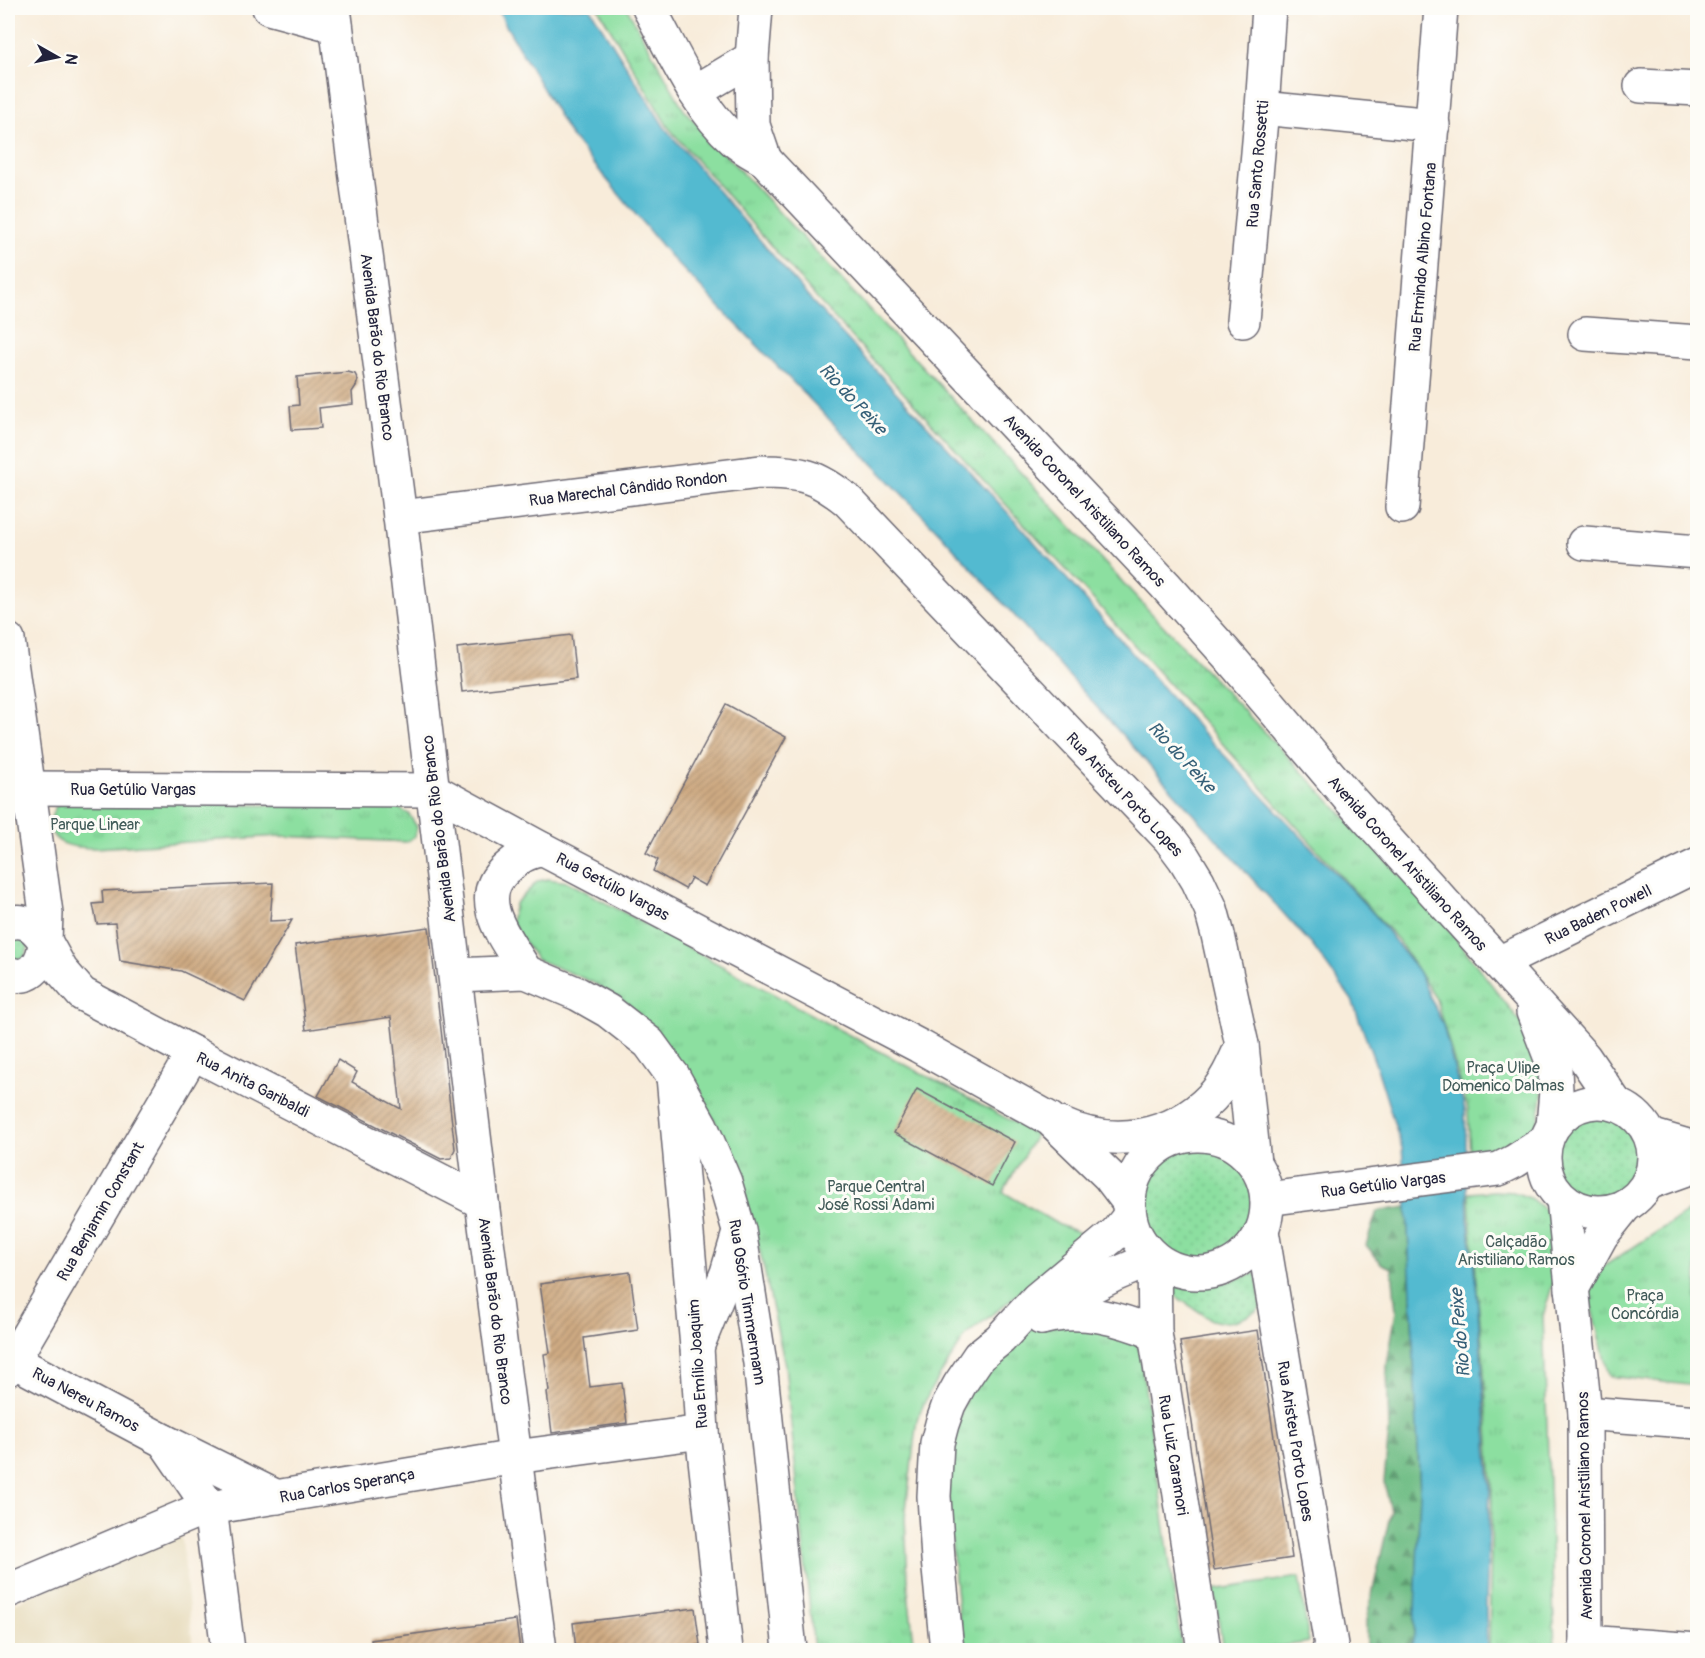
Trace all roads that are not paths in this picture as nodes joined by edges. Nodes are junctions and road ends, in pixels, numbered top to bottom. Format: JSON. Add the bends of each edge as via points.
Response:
{"nodes":[{"id":1,"x":269,"y":8,"type":"edge"},
{"id":2,"x":649,"y":8,"type":"edge"},
{"id":3,"x":756,"y":8,"type":"edge"},
{"id":4,"x":1269,"y":8,"type":"edge"},
{"id":5,"x":1441,"y":8,"type":"edge"},
{"id":6,"x":335,"y":17,"type":"edge"},
{"id":7,"x":752,"y":58,"type":"junction"},
{"id":8,"x":1641,"y":86,"type":"dead end"},
{"id":9,"x":1698,"y":89,"type":"edge"},
{"id":10,"x":694,"y":92,"type":"junction"},
{"id":11,"x":1262,"y":108,"type":"junction"},
{"id":12,"x":1433,"y":125,"type":"junction"},
{"id":13,"x":765,"y":160,"type":"junction"},
{"id":14,"x":1243,"y":321,"type":"dead end"},
{"id":15,"x":1585,"y":334,"type":"dead end"},
{"id":16,"x":1698,"y":342,"type":"edge"},
{"id":17,"x":848,"y":501,"type":"joint"},
{"id":18,"x":1402,"y":507,"type":"dead end"},
{"id":19,"x":400,"y":517,"type":"junction"},
{"id":20,"x":1584,"y":543,"type":"dead end"},
{"id":21,"x":1698,"y":552,"type":"edge"},
{"id":22,"x":8,"y":640,"type":"edge"},
{"id":23,"x":18,"y":786,"type":"edge"},
{"id":24,"x":434,"y":790,"type":"junction"},
{"id":25,"x":36,"y":845,"type":"junction"},
{"id":26,"x":542,"y":849,"type":"junction"},
{"id":27,"x":1698,"y":865,"type":"edge"},
{"id":28,"x":8,"y":923,"type":"edge"},
{"id":29,"x":45,"y":941,"type":"junction"},
{"id":30,"x":1498,"y":963,"type":"junction"},
{"id":31,"x":526,"y":972,"type":"junction"},
{"id":32,"x":8,"y":973,"type":"edge"},
{"id":33,"x":456,"y":975,"type":"junction"},
{"id":34,"x":1526,"y":993,"type":"junction"},
{"id":35,"x":1242,"y":1045,"type":"junction"},
{"id":36,"x":193,"y":1053,"type":"junction"},
{"id":37,"x":673,"y":1076,"type":"junction"},
{"id":38,"x":1616,"y":1104,"type":"junction"},
{"id":39,"x":1050,"y":1119,"type":"junction"},
{"id":40,"x":1549,"y":1133,"type":"junction"},
{"id":41,"x":1650,"y":1135,"type":"junction"},
{"id":42,"x":1698,"y":1149,"type":"edge"},
{"id":43,"x":1254,"y":1163,"type":"junction"},
{"id":44,"x":1698,"y":1165,"type":"edge"},
{"id":45,"x":1490,"y":1170,"type":"junction"},
{"id":46,"x":1648,"y":1183,"type":"junction"},
{"id":47,"x":1556,"y":1191,"type":"junction"},
{"id":48,"x":1267,"y":1199,"type":"junction"},
{"id":49,"x":482,"y":1202,"type":"junction"},
{"id":50,"x":1625,"y":1206,"type":"junction"},
{"id":51,"x":1129,"y":1209,"type":"junction"},
{"id":52,"x":740,"y":1230,"type":"junction"},
{"id":53,"x":1262,"y":1231,"type":"junction"},
{"id":54,"x":1154,"y":1258,"type":"junction"},
{"id":55,"x":1572,"y":1289,"type":"junction"},
{"id":56,"x":1040,"y":1319,"type":"junction"},
{"id":57,"x":1155,"y":1333,"type":"junction"},
{"id":58,"x":1000,"y":1339,"type":"junction"},
{"id":59,"x":697,"y":1347,"type":"junction"},
{"id":60,"x":9,"y":1363,"type":"edge"},
{"id":61,"x":1585,"y":1413,"type":"junction"},
{"id":62,"x":1698,"y":1422,"type":"edge"},
{"id":63,"x":702,"y":1432,"type":"junction"},
{"id":64,"x":164,"y":1441,"type":"junction"},
{"id":65,"x":515,"y":1457,"type":"junction"},
{"id":66,"x":277,"y":1497,"type":"junction"},
{"id":67,"x":200,"y":1511,"type":"junction"},
{"id":68,"x":8,"y":1591,"type":"edge"},
{"id":69,"x":1586,"y":1646,"type":"edge"},
{"id":70,"x":207,"y":1650,"type":"edge"},
{"id":71,"x":228,"y":1650,"type":"edge"},
{"id":72,"x":540,"y":1650,"type":"edge"},
{"id":73,"x":726,"y":1650,"type":"edge"},
{"id":74,"x":790,"y":1650,"type":"edge"},
{"id":75,"x":947,"y":1650,"type":"edge"},
{"id":76,"x":1204,"y":1650,"type":"edge"},
{"id":77,"x":1329,"y":1650,"type":"edge"},
{"id":78,"x":1698,"y":1650,"type":"edge"}],
"edges":[{"from":1,"to":6,"type":"main road"},
{"from":2,"to":10,"type":"main road","name":"Avenida Coronel Aristiliano Ramos"},
{"from":3,"to":7,"type":"main road"},
{"from":4,"to":11,"type":"main road","name":"Rua Santo Rossetti"},
{"from":5,"to":12,"type":"main road","name":"Rua Ermindo Albino Fontana"},
{"from":6,"to":19,"type":"main road","name":"Avenida Barão do Rio Branco"},
{"from":7,"to":10,"type":"main road"},
{"from":7,"to":13,"type":"main road","via":[[753,124]]},
{"from":8,"to":9,"type":"main road"},
{"from":10,"to":13,"type":"main road","name":"Avenida Coronel Aristiliano Ramos","via":[[735,140]]},
{"from":11,"to":12,"type":"main road"},
{"from":11,"to":14,"type":"main road","name":"Rua Santo Rossetti"},
{"from":12,"to":18,"type":"main road","name":"Rua Ermindo Albino Fontana"},
{"from":13,"to":30,"type":"main road","name":"Avenida Coronel Aristiliano Ramos","via":[[1165,585]]},
{"from":15,"to":16,"type":"main road"},
{"from":17,"to":19,"type":"main road","name":"Rua Marechal Cândido Rondon","via":[[812,478],[760,471]]},
{"from":17,"to":35,"type":"main road","name":"Rua Aristeu Porto Lopes","via":[[1184,858],[1211,909]]},
{"from":19,"to":24,"type":"main road","name":"Avenida Barão do Rio Branco"},
{"from":20,"to":21,"type":"main road"},
{"from":22,"to":23,"type":"main road"},
{"from":23,"to":24,"type":"main road","name":"Rua Getúlio Vargas"},
{"from":23,"to":25,"type":"main road"},
{"from":24,"to":26,"type":"main road","name":"Rua Getúlio Vargas"},
{"from":24,"to":33,"type":"main road","name":"Avenida Barão do Rio Branco"},
{"from":25,"to":28,"type":"main road"},
{"from":25,"to":29,"type":"main road","via":[[46,913]]},
{"from":26,"to":31,"type":"main road","via":[[525,853],[512,863],[491,890],[494,918]]},
{"from":26,"to":39,"type":"main road","name":"Rua Getúlio Vargas","via":[[908,1040]]},
{"from":27,"to":30,"type":"main road","name":"Rua Baden Powell"},
{"from":28,"to":29,"type":"main road","via":[[30,924]]},
{"from":29,"to":32,"type":"main road","via":[[37,967],[21,975]]},
{"from":29,"to":36,"type":"main road","name":"Rua Anita Garibaldi","via":[[61,970],[82,994]]},
{"from":30,"to":34,"type":"main road","name":"Avenida Coronel Aristiliano Ramos"},
{"from":31,"to":33,"type":"main road","name":"Rua Osório Timmermann"},
{"from":31,"to":37,"type":"main road","name":"Rua Osório Timmermann","via":[[608,1011],[648,1043]]},
{"from":33,"to":49,"type":"main road","name":"Avenida Barão do Rio Branco"},
{"from":34,"to":38,"type":"main road","name":"Avenida Coronel Aristiliano Ramos","via":[[1584,1057]]},
{"from":34,"to":40,"type":"main road","name":"Avenida Coronel Aristiliano Ramos","via":[[1555,1069],[1556,1091]]},
{"from":35,"to":39,"type":"main road","via":[[1213,1096],[1190,1116],[1164,1129],[1135,1137],[1106,1137],[1077,1131]]},
{"from":35,"to":43,"type":"main road","name":"Rua Aristeu Porto Lopes"},
{"from":36,"to":49,"type":"main road","name":"Rua Anita Garibaldi"},
{"from":36,"to":60,"type":"main road","name":"Rua Benjamin Constant"},
{"from":37,"to":52,"type":"main road","name":"Rua Osório Timmermann","via":[[702,1126]]},
{"from":37,"to":59,"type":"main road","name":"Rua Emílio Joaquim"},
{"from":38,"to":40,"type":"main road","via":[[1582,1104],[1566,1112]]},
{"from":38,"to":41,"type":"main road","via":[[1642,1121]]},
{"from":39,"to":51,"type":"main road","name":"Rua Getúlio Vargas","via":[[1108,1176]]},
{"from":40,"to":45,"type":"main road","name":"Rua Getúlio Vargas","via":[[1515,1161]]},
{"from":40,"to":47,"type":"main road","via":[[1543,1155],[1545,1170]]},
{"from":41,"to":42,"type":"main road"},
{"from":41,"to":46,"type":"main road","via":[[1654,1151]]},
{"from":43,"to":48,"type":"main road"},
{"from":43,"to":51,"type":"main road","via":[[1241,1149],[1206,1135],[1169,1140],[1140,1164],[1132,1182]]},
{"from":44,"to":46,"type":"main road"},
{"from":45,"to":47,"type":"main road","name":"Rua Getúlio Vargas"},
{"from":45,"to":48,"type":"main road","name":"Rua Getúlio Vargas"},
{"from":46,"to":50,"type":"main road"},
{"from":47,"to":50,"type":"main road","via":[[1577,1208],[1593,1212]]},
{"from":47,"to":55,"type":"main road","name":"Avenida Coronel Aristiliano Ramos"},
{"from":48,"to":53,"type":"main road"},
{"from":49,"to":65,"type":"main road","name":"Avenida Barão do Rio Branco"},
{"from":50,"to":55,"type":"main road","via":[[1601,1236]]},
{"from":51,"to":54,"type":"main road","via":[[1134,1233]]},
{"from":51,"to":58,"type":"main road","via":[[1116,1233],[1037,1299]]},
{"from":52,"to":59,"type":"main road"},
{"from":52,"to":74,"type":"main road","name":"Rua Osório Timmermann","via":[[760,1363]]},
{"from":53,"to":54,"type":"main road","via":[[1239,1259],[1206,1273],[1187,1273]]},
{"from":53,"to":77,"type":"main road","name":"Rua Aristeu Porto Lopes"},
{"from":54,"to":56,"type":"main road","via":[[1069,1298]]},
{"from":54,"to":57,"type":"main road","name":"Rua Luiz Caramori"},
{"from":55,"to":61,"type":"main road","name":"Avenida Coronel Aristiliano Ramos"},
{"from":56,"to":57,"type":"main road","via":[[1074,1313],[1101,1316],[1127,1321]]},
{"from":56,"to":58,"type":"main road"},
{"from":57,"to":76,"type":"main road","name":"Rua Luiz Caramori"},
{"from":58,"to":75,"type":"main road","via":[[979,1356],[960,1384],[938,1443],[935,1522]]},
{"from":59,"to":63,"type":"main road","name":"Rua Emílio Joaquim"},
{"from":60,"to":64,"type":"main road","name":"Rua Nereu Ramos"},
{"from":61,"to":62,"type":"main road"},
{"from":61,"to":69,"type":"main road","name":"Avenida Coronel Aristiliano Ramos"},
{"from":63,"to":65,"type":"main road","name":"Rua Carlos Sperança"},
{"from":63,"to":73,"type":"main road","name":"Rua Emílio Joaquim"},
{"from":64,"to":66,"type":"main road"},
{"from":64,"to":67,"type":"main road","name":"Rua Nereu Ramos"},
{"from":65,"to":66,"type":"main road","name":"Rua Carlos Sperança"},
{"from":65,"to":72,"type":"main road","name":"Avenida Barão do Rio Branco"},
{"from":66,"to":67,"type":"main road","name":"Rua Carlos Sperança"},
{"from":67,"to":68,"type":"main road","name":"Rua Carlos Sperança"},
{"from":67,"to":70,"type":"main road"},
{"from":67,"to":71,"type":"main road"},
{"from":69,"to":78,"type":"main road"}]}
